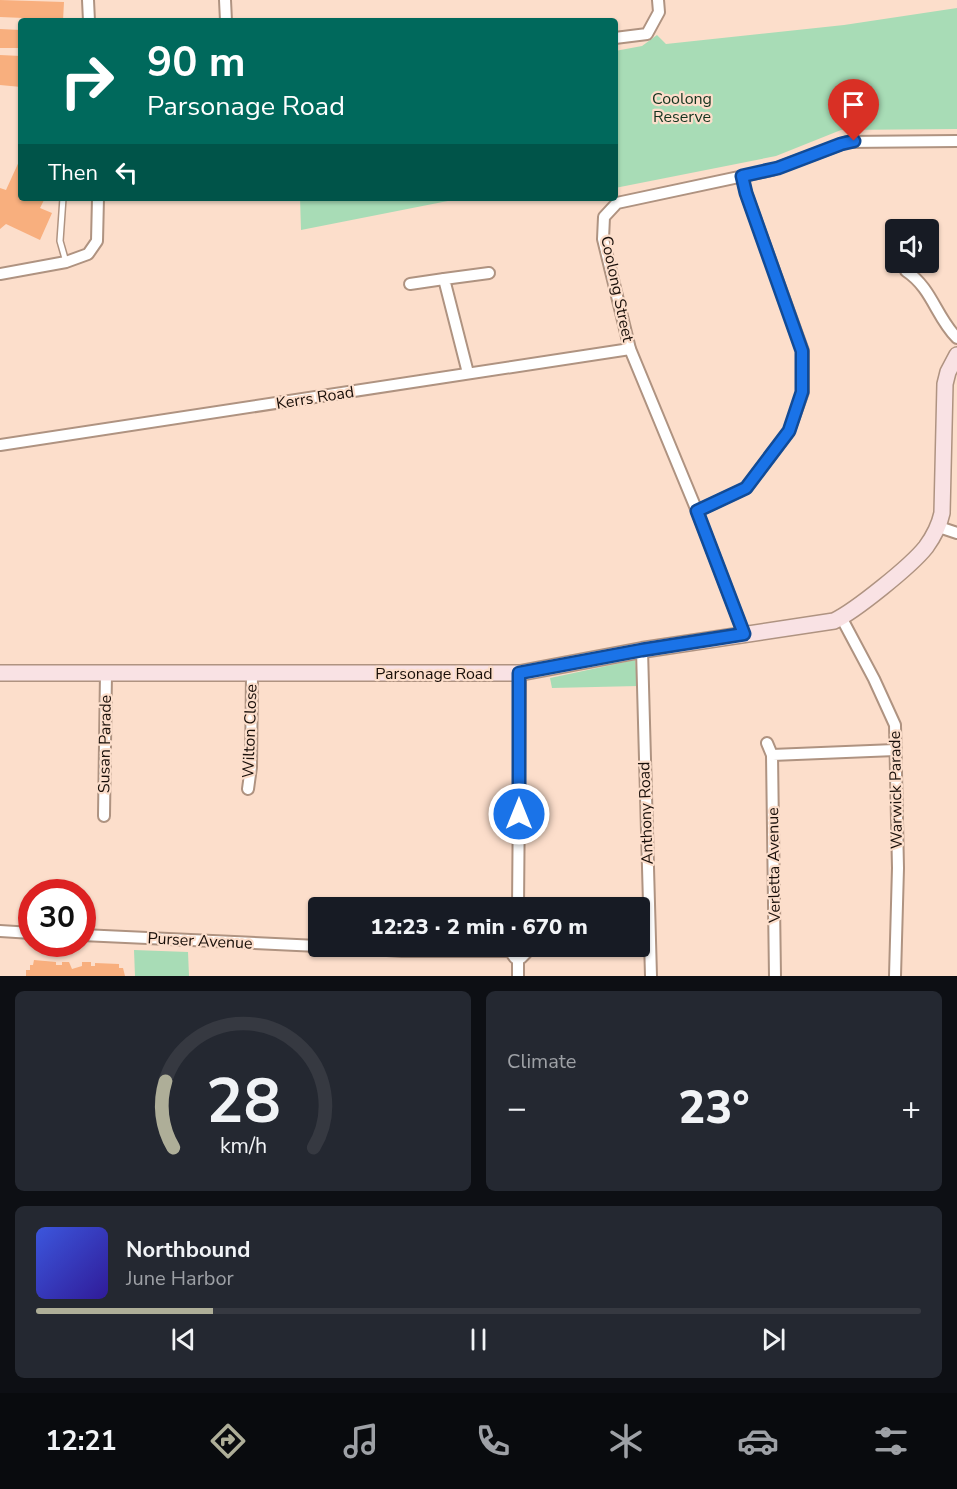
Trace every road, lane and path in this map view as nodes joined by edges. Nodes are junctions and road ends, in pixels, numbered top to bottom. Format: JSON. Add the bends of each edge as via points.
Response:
{"nodes":[{"id":1,"x":88,"y":0,"type":"edge"},
{"id":2,"x":225,"y":0,"type":"edge"},
{"id":3,"x":658,"y":0,"type":"edge"},
{"id":4,"x":89,"y":18,"type":"edge"},
{"id":5,"x":226,"y":18,"type":"edge"},
{"id":6,"x":618,"y":38,"type":"edge"},
{"id":7,"x":957,"y":141,"type":"edge"},
{"id":8,"x":742,"y":176,"type":"junction"},
{"id":9,"x":63,"y":201,"type":"edge"},
{"id":10,"x":98,"y":201,"type":"edge"},
{"id":11,"x":66,"y":262,"type":"junction"},
{"id":12,"x":489,"y":273,"type":"dead end"},
{"id":13,"x":909,"y":273,"type":"edge"},
{"id":14,"x":0,"y":274,"type":"edge"},
{"id":15,"x":444,"y":279,"type":"junction"},
{"id":16,"x":410,"y":284,"type":"dead end"},
{"id":17,"x":957,"y":338,"type":"edge"},
{"id":18,"x":630,"y":350,"type":"junction"},
{"id":19,"x":957,"y":354,"type":"edge"},
{"id":20,"x":468,"y":374,"type":"junction"},
{"id":21,"x":0,"y":445,"type":"edge"},
{"id":22,"x":697,"y":511,"type":"junction"},
{"id":23,"x":939,"y":527,"type":"junction"},
{"id":24,"x":957,"y":533,"type":"edge"},
{"id":25,"x":841,"y":617,"type":"junction"},
{"id":26,"x":744,"y":634,"type":"junction"},
{"id":27,"x":642,"y":650,"type":"junction"},
{"id":28,"x":0,"y":673,"type":"edge"},
{"id":29,"x":106,"y":673,"type":"junction"},
{"id":30,"x":519,"y":673,"type":"junction"},
{"id":31,"x":252,"y":674,"type":"junction"},
{"id":32,"x":767,"y":743,"type":"dead end"},
{"id":33,"x":895,"y":750,"type":"junction"},
{"id":34,"x":772,"y":755,"type":"junction"},
{"id":35,"x":248,"y":789,"type":"dead end"},
{"id":36,"x":104,"y":816,"type":"dead end"},
{"id":37,"x":518,"y":897,"type":"edge"},
{"id":38,"x":649,"y":897,"type":"edge"},
{"id":39,"x":0,"y":932,"type":"edge"},
{"id":40,"x":18,"y":933,"type":"edge"},
{"id":41,"x":96,"y":936,"type":"edge"},
{"id":42,"x":308,"y":946,"type":"edge"},
{"id":43,"x":650,"y":948,"type":"edge"},
{"id":44,"x":514,"y":957,"type":"edge"},
{"id":45,"x":518,"y":976,"type":"edge"},
{"id":46,"x":651,"y":976,"type":"edge"},
{"id":47,"x":775,"y":976,"type":"edge"},
{"id":48,"x":895,"y":976,"type":"edge"}],
"edges":[{"from":1,"to":4,"type":"street"},
{"from":2,"to":5,"type":"street"},
{"from":3,"to":6,"type":"street","via":[[659,12],[647,34]]},
{"from":7,"to":8,"type":"street","name":"Coolong Street","via":[[848,142],[783,167]]},
{"from":8,"to":18,"type":"street","name":"Coolong Street","via":[[617,203],[604,217],[603,239]]},
{"from":8,"to":22,"type":"street","via":[[802,351],[802,392],[789,431],[746,488]]},
{"from":9,"to":11,"type":"lane","via":[[60,238]]},
{"from":10,"to":11,"type":"street","via":[[95,246],[84,257]]},
{"from":11,"to":14,"type":"street"},
{"from":12,"to":15,"type":"street"},
{"from":13,"to":17,"type":"street","via":[[921,282]]},
{"from":15,"to":16,"type":"street"},
{"from":15,"to":20,"type":"street"},
{"from":18,"to":20,"type":"street","name":"Kerrs Road"},
{"from":18,"to":22,"type":"street","name":"Coolong Street"},
{"from":19,"to":23,"type":"street","name":"Parsonage Road","via":[[945,384]]},
{"from":20,"to":21,"type":"street","name":"Kerrs Road"},
{"from":22,"to":26,"type":"street","name":"Coolong Street"},
{"from":23,"to":24,"type":"street"},
{"from":23,"to":25,"type":"street","name":"Parsonage Road","via":[[924,550]]},
{"from":25,"to":26,"type":"street","name":"Parsonage Road","via":[[826,623]]},
{"from":25,"to":33,"type":"street","name":"Warwick Parade","via":[[895,725]]},
{"from":26,"to":27,"type":"street","name":"Parsonage Road"},
{"from":27,"to":30,"type":"street","name":"Parsonage Road"},
{"from":27,"to":38,"type":"street","name":"Anthony Road"},
{"from":28,"to":29,"type":"street","name":"Parsonage Road"},
{"from":29,"to":31,"type":"street","name":"Parsonage Road"},
{"from":29,"to":36,"type":"street","name":"Susan Parade"},
{"from":30,"to":31,"type":"street","name":"Parsonage Road"},
{"from":30,"to":37,"type":"street"},
{"from":31,"to":35,"type":"street","name":"Wilton Close"},
{"from":32,"to":34,"type":"street","name":"Verletta Avenue"},
{"from":33,"to":34,"type":"street"},
{"from":33,"to":48,"type":"street","name":"Warwick Parade"},
{"from":34,"to":47,"type":"street","name":"Verletta Avenue"},
{"from":39,"to":40,"type":"street"},
{"from":41,"to":42,"type":"street","name":"Purser Avenue"},
{"from":43,"to":46,"type":"street","name":"Anthony Road"},
{"from":44,"to":45,"type":"street"}]}
